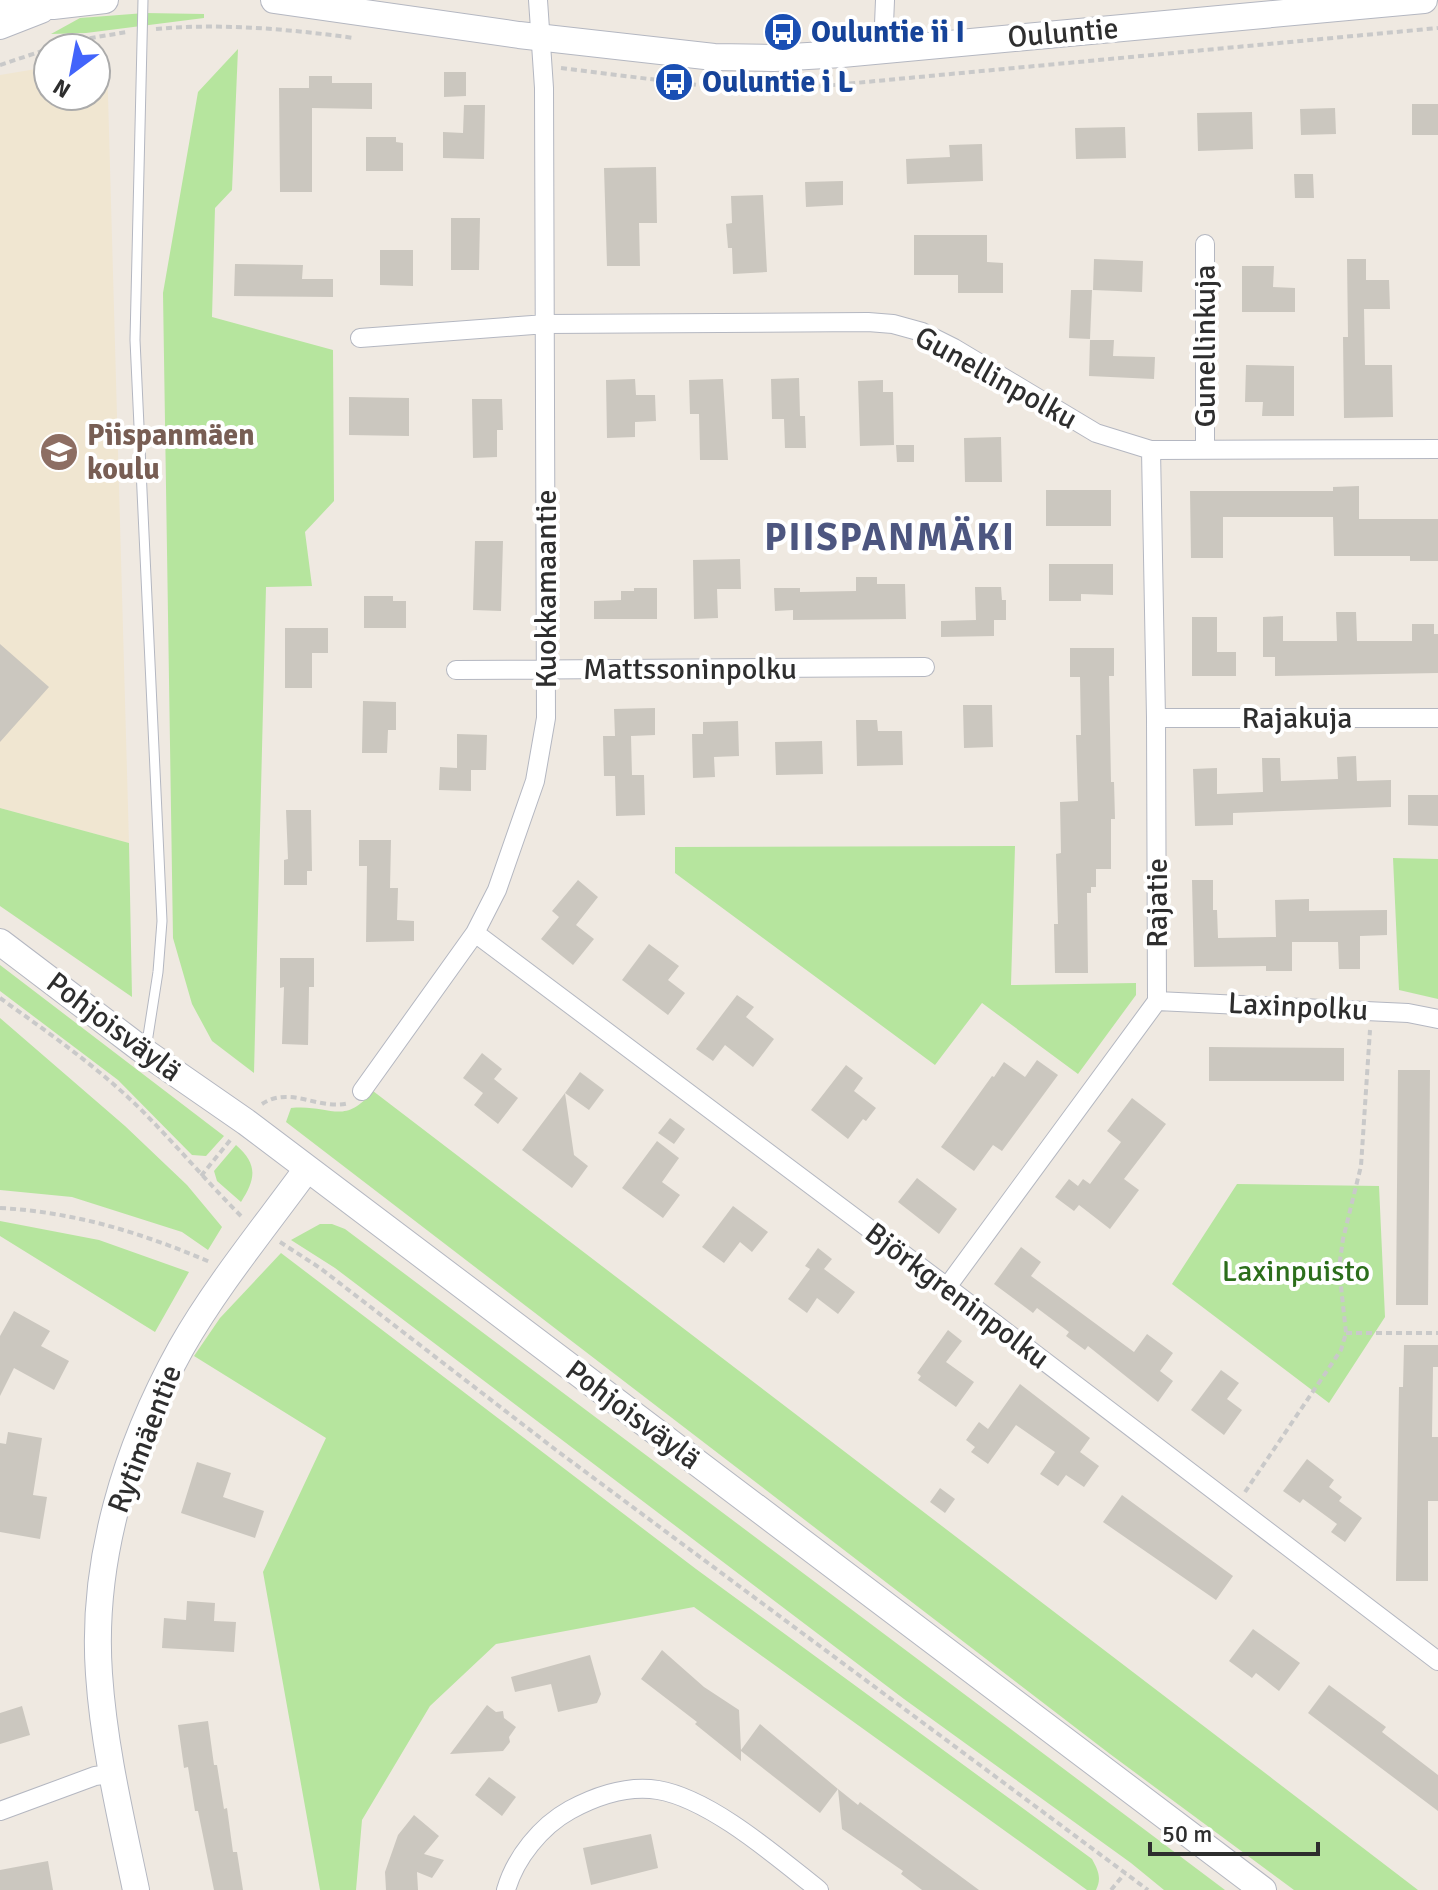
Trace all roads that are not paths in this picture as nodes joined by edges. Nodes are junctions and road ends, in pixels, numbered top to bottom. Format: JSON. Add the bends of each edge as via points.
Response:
{"nodes":[{"id":1,"x":105,"y":0,"type":"edge"},
{"id":2,"x":143,"y":0,"type":"edge"},
{"id":3,"x":274,"y":0,"type":"edge"},
{"id":4,"x":538,"y":0,"type":"edge"},
{"id":5,"x":885,"y":0,"type":"edge"},
{"id":6,"x":1424,"y":0,"type":"edge"},
{"id":7,"x":0,"y":4,"type":"edge"},
{"id":8,"x":53,"y":6,"type":"junction"},
{"id":9,"x":0,"y":26,"type":"edge"},
{"id":10,"x":540,"y":38,"type":"junction"},
{"id":11,"x":883,"y":49,"type":"junction"},
{"id":12,"x":1205,"y":244,"type":"dead end"},
{"id":13,"x":546,"y":324,"type":"junction"},
{"id":14,"x":360,"y":338,"type":"dead end"},
{"id":15,"x":1205,"y":449,"type":"junction"},
{"id":16,"x":1438,"y":449,"type":"edge"},
{"id":17,"x":1151,"y":450,"type":"junction"},
{"id":18,"x":925,"y":667,"type":"dead end"},
{"id":19,"x":456,"y":670,"type":"dead end"},
{"id":20,"x":545,"y":670,"type":"junction"},
{"id":21,"x":1156,"y":718,"type":"junction"},
{"id":22,"x":1438,"y":718,"type":"edge"},
{"id":23,"x":475,"y":933,"type":"junction"},
{"id":24,"x":0,"y":942,"type":"edge"},
{"id":25,"x":1157,"y":1001,"type":"junction"},
{"id":26,"x":1438,"y":1019,"type":"edge"},
{"id":27,"x":145,"y":1052,"type":"junction"},
{"id":28,"x":362,"y":1091,"type":"road end"},
{"id":29,"x":307,"y":1169,"type":"junction"},
{"id":30,"x":947,"y":1287,"type":"junction"},
{"id":31,"x":1438,"y":1661,"type":"edge"},
{"id":32,"x":110,"y":1774,"type":"junction"},
{"id":33,"x":0,"y":1811,"type":"edge"},
{"id":34,"x":136,"y":1890,"type":"edge"},
{"id":35,"x":506,"y":1890,"type":"edge"},
{"id":36,"x":819,"y":1890,"type":"edge"},
{"id":37,"x":1263,"y":1890,"type":"edge"}],
"edges":[{"from":1,"to":8,"type":"main road"},
{"from":2,"to":27,"type":"lane","via":[[135,340],[162,921]]},
{"from":3,"to":10,"type":"main road","name":"Ouluntie"},
{"from":4,"to":10,"type":"street","name":"Kuokkamaantie"},
{"from":5,"to":11,"type":"street"},
{"from":6,"to":11,"type":"main road","name":"Ouluntie"},
{"from":7,"to":8,"type":"main road"},
{"from":8,"to":9,"type":"main road"},
{"from":10,"to":11,"type":"main road","name":"Ouluntie","via":[[714,57]]},
{"from":10,"to":13,"type":"street","name":"Kuokkamaantie"},
{"from":12,"to":15,"type":"street","name":"Gunellinkuja"},
{"from":13,"to":14,"type":"street","name":"Gunellinpolku"},
{"from":13,"to":17,"type":"street","name":"Gunellinpolku","via":[[893,324],[954,348],[1096,433]]},
{"from":13,"to":20,"type":"street","name":"Kuokkamaantie"},
{"from":15,"to":16,"type":"street","name":"Gunellinpolku"},
{"from":15,"to":17,"type":"street","name":"Gunellinpolku"},
{"from":17,"to":21,"type":"street","name":"Rajatie"},
{"from":18,"to":20,"type":"street","name":"Mattssoninpolku"},
{"from":19,"to":20,"type":"street","name":"Mattssoninpolku"},
{"from":20,"to":23,"type":"street","name":"Kuokkamaantie","via":[[546,718],[535,781],[497,890]]},
{"from":21,"to":22,"type":"street","name":"Rajakuja"},
{"from":21,"to":25,"type":"street","name":"Rajatie"},
{"from":23,"to":28,"type":"street","name":"Kuokkamaantie"},
{"from":23,"to":30,"type":"street","name":"Björkgreninpolku"},
{"from":24,"to":27,"type":"main road","name":"Pohjoisväylä"},
{"from":25,"to":26,"type":"street","name":"Laxinpolku","via":[[1408,1013]]},
{"from":25,"to":30,"type":"street"},
{"from":27,"to":29,"type":"main road","name":"Pohjoisväylä"},
{"from":29,"to":32,"type":"main road","name":"Rytimäentie","via":[[183,1346],[158,1391],[117,1501],[99,1619]]},
{"from":29,"to":37,"type":"main road","name":"Pohjoisväylä"},
{"from":30,"to":31,"type":"street","name":"Björkgreninpolku"},
{"from":32,"to":33,"type":"street"},
{"from":32,"to":34,"type":"main road","name":"Rytimäentie"},
{"from":35,"to":36,"type":"street","via":[[539,1833],[562,1815],[623,1790],[658,1790],[730,1822]]}]}
